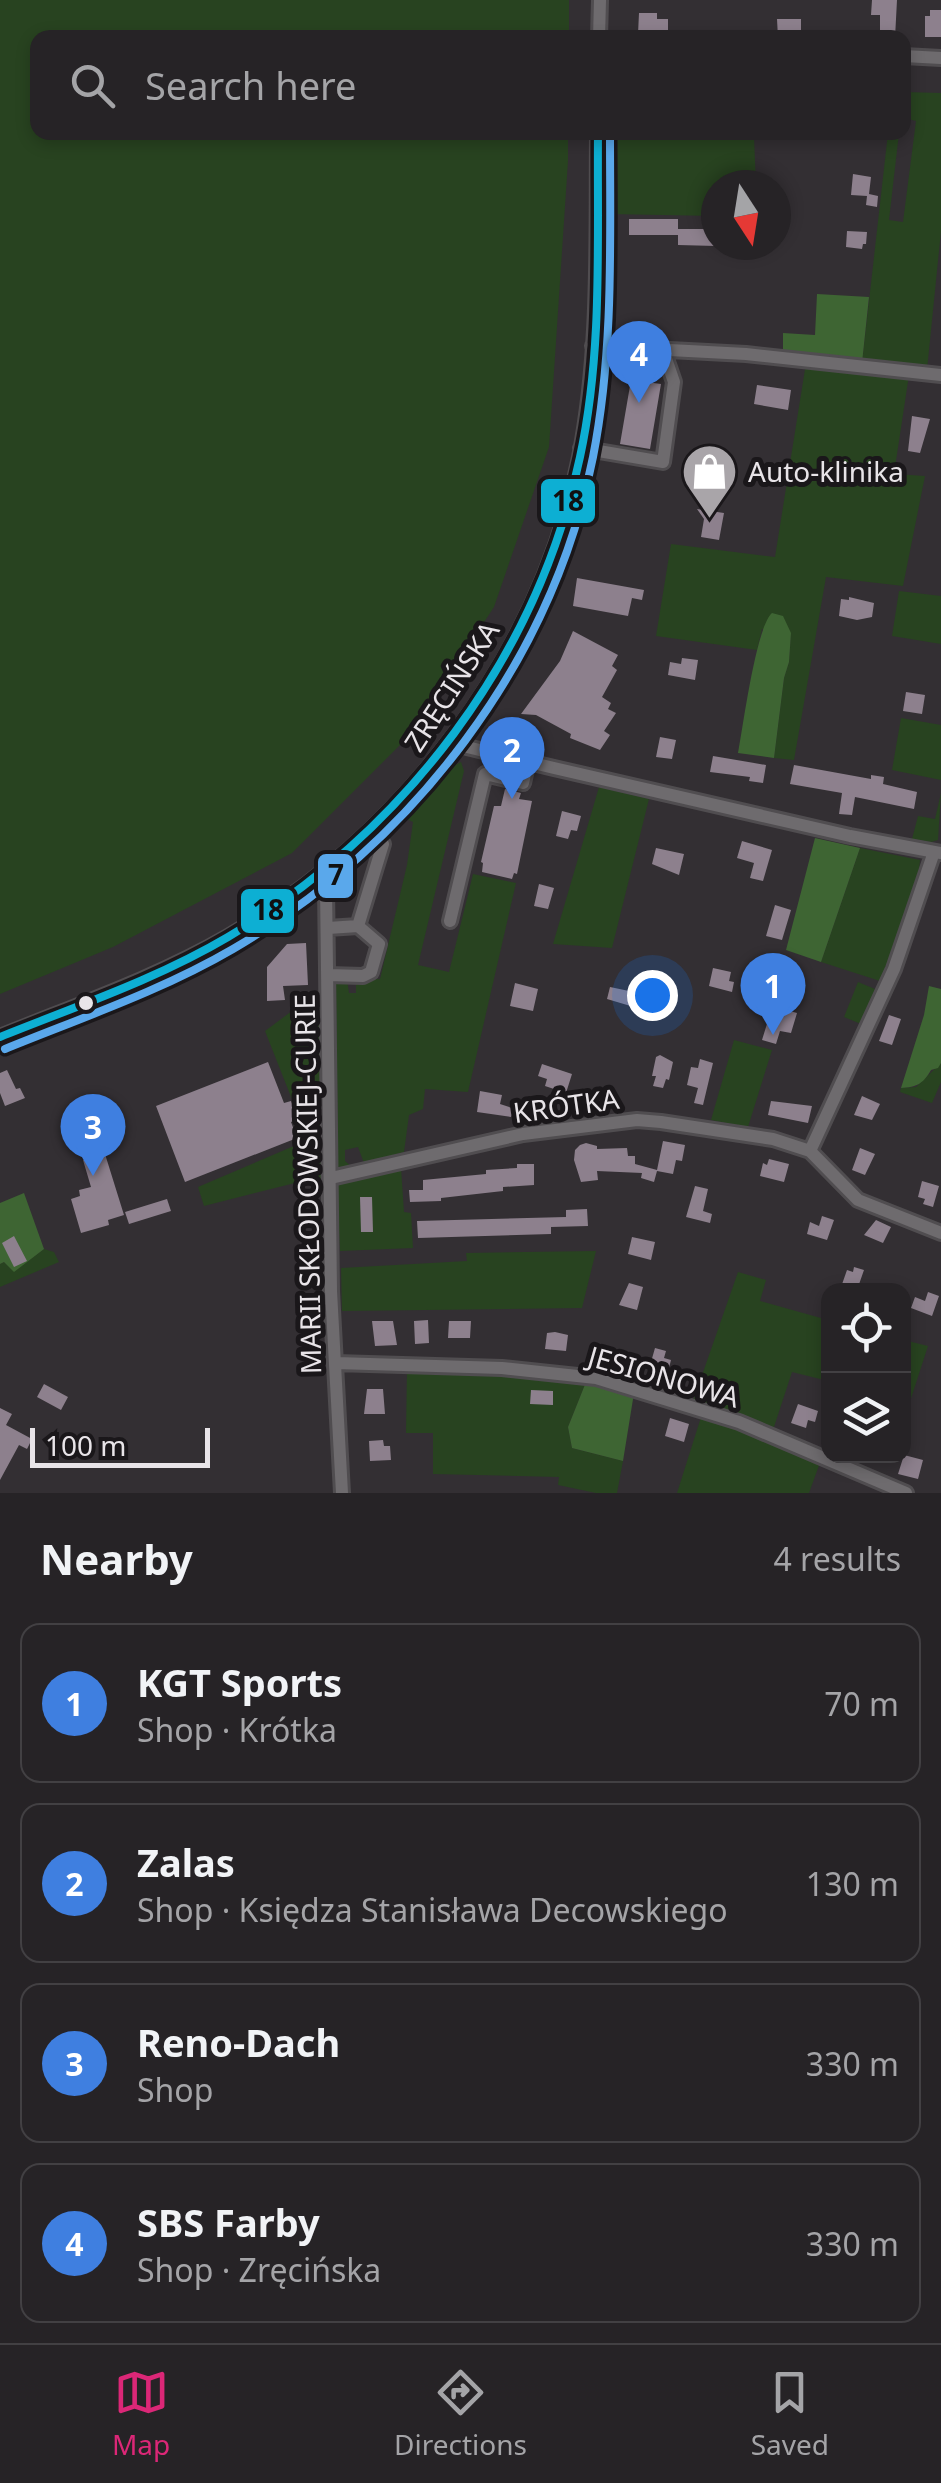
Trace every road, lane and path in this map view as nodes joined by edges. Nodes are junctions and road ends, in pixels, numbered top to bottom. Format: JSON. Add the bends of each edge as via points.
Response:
{"nodes":[{"id":1,"x":600,"y":0,"type":"edge"},
{"id":2,"x":599,"y":30,"type":"edge"},
{"id":3,"x":911,"y":56,"type":"edge"},
{"id":4,"x":941,"y":58,"type":"edge"},
{"id":5,"x":598,"y":140,"type":"edge"},
{"id":6,"x":594,"y":346,"type":"junction"},
{"id":7,"x":663,"y":350,"type":"junction"},
{"id":8,"x":941,"y":375,"type":"edge"},
{"id":9,"x":581,"y":448,"type":"junction"},
{"id":10,"x":452,"y":738,"type":"junction"},
{"id":11,"x":528,"y":761,"type":"junction"},
{"id":12,"x":372,"y":829,"type":"junction"},
{"id":13,"x":937,"y":852,"type":"edge"},
{"id":14,"x":318,"y":876,"type":"junction"},
{"id":15,"x":450,"y":921,"type":"dead end"},
{"id":16,"x":358,"y":926,"type":"junction"},
{"id":17,"x":328,"y":928,"type":"junction"},
{"id":18,"x":328,"y":975,"type":"junction"},
{"id":19,"x":0,"y":1037,"type":"edge"},
{"id":20,"x":810,"y":1150,"type":"junction"},
{"id":21,"x":330,"y":1178,"type":"junction"},
{"id":22,"x":941,"y":1232,"type":"edge"},
{"id":23,"x":336,"y":1363,"type":"junction"},
{"id":24,"x":342,"y":1493,"type":"edge"},
{"id":25,"x":906,"y":1493,"type":"edge"}],
"edges":[{"from":1,"to":2,"type":"street"},
{"from":3,"to":4,"type":"street"},
{"from":5,"to":6,"type":"street","name":"ZRĘCIŃSKA"},
{"from":6,"to":7,"type":"street"},
{"from":6,"to":9,"type":"street","name":"ZRĘCIŃSKA"},
{"from":7,"to":8,"type":"street"},
{"from":7,"to":9,"type":"street","via":[[674,382],[663,462]]},
{"from":9,"to":10,"type":"street","name":"ZRĘCIŃSKA","via":[[537,592],[494,676]]},
{"from":10,"to":11,"type":"street"},
{"from":10,"to":12,"type":"street","name":"ZRĘCIŃSKA"},
{"from":11,"to":13,"type":"street"},
{"from":11,"to":15,"type":"street","via":[[522,783],[485,774]]},
{"from":12,"to":14,"type":"street","name":"ZRĘCIŃSKA"},
{"from":12,"to":16,"type":"street","via":[[383,844]]},
{"from":13,"to":20,"type":"street","via":[[894,969]]},
{"from":14,"to":17,"type":"street","name":"MARII SKŁODOWSKIEJ-CURIE","via":[[326,887]]},
{"from":14,"to":19,"type":"street","name":"ZRĘCIŃSKA","via":[[228,937]]},
{"from":16,"to":17,"type":"street"},
{"from":16,"to":18,"type":"street","via":[[379,944],[371,972]]},
{"from":17,"to":18,"type":"street","name":"MARII SKŁODOWSKIEJ-CURIE"},
{"from":18,"to":21,"type":"street","name":"MARII SKŁODOWSKIEJ-CURIE"},
{"from":20,"to":21,"type":"street","name":"KRÓTKA","via":[[637,1120],[523,1134]]},
{"from":20,"to":22,"type":"street","via":[[858,1200]]},
{"from":21,"to":23,"type":"street","name":"MARII SKŁODOWSKIEJ-CURIE"},
{"from":23,"to":24,"type":"street","name":"MARII SKŁODOWSKIEJ-CURIE"},
{"from":23,"to":25,"type":"street","name":"JESIONOWA","via":[[596,1378],[739,1422]]}]}
